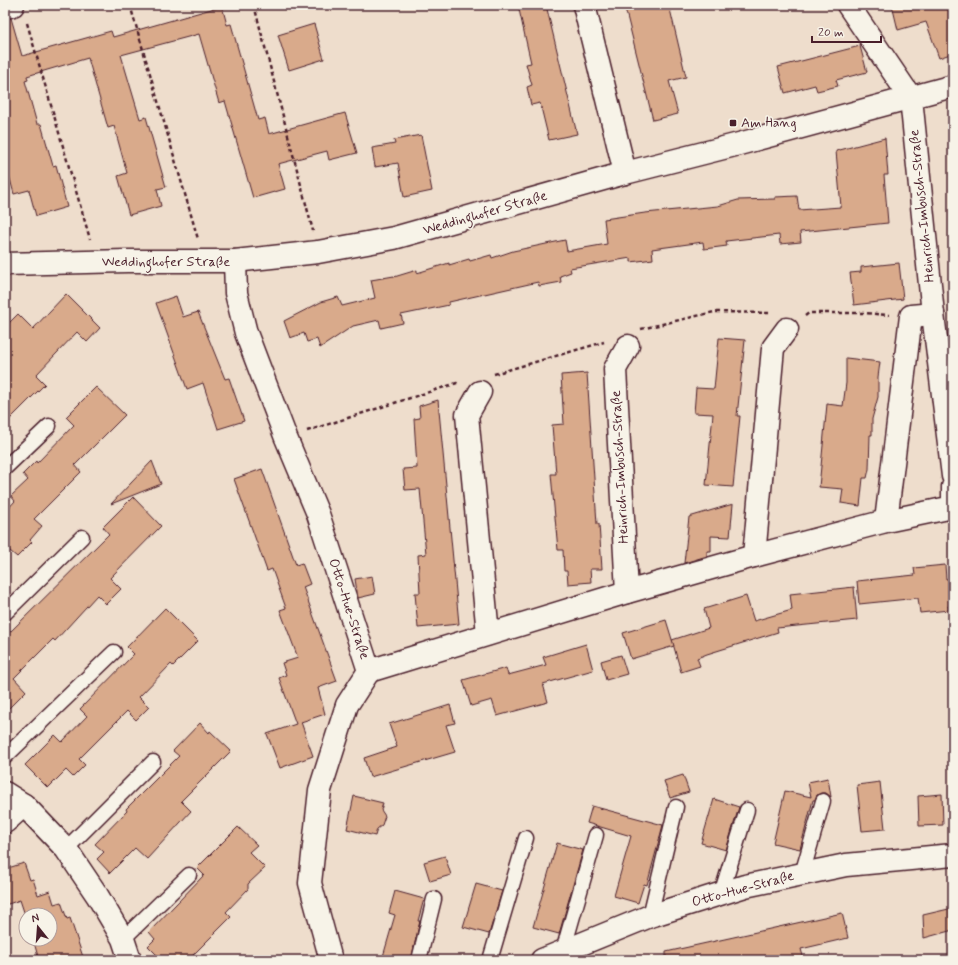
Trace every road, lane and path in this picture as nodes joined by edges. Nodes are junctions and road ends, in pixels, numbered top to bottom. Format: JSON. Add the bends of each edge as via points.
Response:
{"nodes":[{"id":1,"x":130,"y":5,"type":"edge"},
{"id":2,"x":254,"y":5,"type":"edge"},
{"id":3,"x":584,"y":5,"type":"edge"},
{"id":4,"x":848,"y":5,"type":"edge"},
{"id":5,"x":5,"y":7,"type":"edge"},
{"id":6,"x":20,"y":13,"type":"edge"},
{"id":7,"x":953,"y":86,"type":"edge"},
{"id":8,"x":911,"y":98,"type":"junction"},
{"id":9,"x":625,"y":173,"type":"junction"},
{"id":10,"x":313,"y":232,"type":"dead end"},
{"id":11,"x":197,"y":236,"type":"dead end"},
{"id":12,"x":90,"y":237,"type":"dead end"},
{"id":13,"x":235,"y":261,"type":"junction"},
{"id":14,"x":5,"y":264,"type":"edge"},
{"id":15,"x":933,"y":314,"type":"junction"},
{"id":16,"x":787,"y":329,"type":"dead end"},
{"id":17,"x":628,"y":346,"type":"dead end"},
{"id":18,"x":480,"y":392,"type":"dead end"},
{"id":19,"x":49,"y":426,"type":"dead end"},
{"id":20,"x":5,"y":468,"type":"edge"},
{"id":21,"x":953,"y":476,"type":"edge"},
{"id":22,"x":953,"y":487,"type":"edge"},
{"id":23,"x":953,"y":507,"type":"edge"},
{"id":24,"x":886,"y":520,"type":"junction"},
{"id":25,"x":82,"y":537,"type":"dead end"},
{"id":26,"x":754,"y":556,"type":"junction"},
{"id":27,"x":627,"y":592,"type":"junction"},
{"id":28,"x":5,"y":613,"type":"edge"},
{"id":29,"x":488,"y":634,"type":"junction"},
{"id":30,"x":114,"y":652,"type":"dead end"},
{"id":31,"x":369,"y":671,"type":"junction"},
{"id":32,"x":5,"y":757,"type":"edge"},
{"id":33,"x":153,"y":762,"type":"dead end"},
{"id":34,"x":5,"y":793,"type":"edge"},
{"id":35,"x":824,"y":801,"type":"dead end"},
{"id":36,"x":24,"y":805,"type":"junction"},
{"id":37,"x":676,"y":807,"type":"dead end"},
{"id":38,"x":746,"y":810,"type":"dead end"},
{"id":39,"x":5,"y":822,"type":"edge"},
{"id":40,"x":596,"y":834,"type":"dead end"},
{"id":41,"x":526,"y":838,"type":"dead end"},
{"id":42,"x":66,"y":849,"type":"junction"},
{"id":43,"x":953,"y":855,"type":"edge"},
{"id":44,"x":802,"y":874,"type":"junction"},
{"id":45,"x":189,"y":875,"type":"dead end"},
{"id":46,"x":721,"y":894,"type":"junction"},
{"id":47,"x":434,"y":899,"type":"dead end"},
{"id":48,"x":650,"y":916,"type":"junction"},
{"id":49,"x":123,"y":939,"type":"junction"},
{"id":50,"x":563,"y":951,"type":"junction"},
{"id":51,"x":130,"y":960,"type":"edge"},
{"id":52,"x":331,"y":960,"type":"edge"},
{"id":53,"x":419,"y":960,"type":"edge"},
{"id":54,"x":490,"y":960,"type":"edge"},
{"id":55,"x":542,"y":960,"type":"edge"}],
"edges":[{"from":1,"to":11,"type":"path"},
{"from":2,"to":10,"type":"path"},
{"from":3,"to":9,"type":"street"},
{"from":4,"to":8,"type":"street"},
{"from":5,"to":6,"type":"street"},
{"from":6,"to":12,"type":"path"},
{"from":7,"to":8,"type":"street","name":"Weddinghofer Straße"},
{"from":8,"to":9,"type":"street","name":"Weddinghofer Straße"},
{"from":8,"to":15,"type":"street","name":"Heinrich-Imbusch-Straße"},
{"from":9,"to":13,"type":"street","name":"Weddinghofer Straße","via":[[394,238],[318,252]]},
{"from":13,"to":14,"type":"street","name":"Weddinghofer Straße"},
{"from":13,"to":31,"type":"street","name":"Otto-Hue-Straße","via":[[236,293],[246,333],[318,514]]},
{"from":15,"to":21,"type":"street","name":"Heinrich-Imbusch-Straße"},
{"from":15,"to":24,"type":"street","via":[[911,316]]},
{"from":16,"to":26,"type":"street","via":[[773,348]]},
{"from":17,"to":27,"type":"street","name":"Heinrich-Imbusch-Straße","via":[[615,369]]},
{"from":18,"to":29,"type":"street","via":[[467,415]]},
{"from":19,"to":20,"type":"lane"},
{"from":22,"to":23,"type":"street"},
{"from":23,"to":24,"type":"street"},
{"from":24,"to":26,"type":"street"},
{"from":25,"to":28,"type":"lane"},
{"from":26,"to":27,"type":"street"},
{"from":27,"to":29,"type":"street"},
{"from":29,"to":31,"type":"street"},
{"from":30,"to":32,"type":"lane"},
{"from":31,"to":52,"type":"street","name":"Otto-Hue-Straße","via":[[347,705],[320,790],[310,883]]},
{"from":33,"to":42,"type":"lane"},
{"from":34,"to":36,"type":"street"},
{"from":35,"to":44,"type":"lane"},
{"from":36,"to":39,"type":"street"},
{"from":36,"to":42,"type":"street"},
{"from":37,"to":48,"type":"lane"},
{"from":38,"to":46,"type":"lane"},
{"from":40,"to":50,"type":"lane"},
{"from":41,"to":54,"type":"lane"},
{"from":42,"to":49,"type":"street"},
{"from":43,"to":44,"type":"street","name":"Otto-Hue-Straße","via":[[846,865]]},
{"from":44,"to":46,"type":"street","name":"Otto-Hue-Straße","via":[[745,886]]},
{"from":45,"to":49,"type":"lane"},
{"from":46,"to":48,"type":"street","name":"Otto-Hue-Straße"},
{"from":47,"to":53,"type":"lane"},
{"from":48,"to":50,"type":"street","name":"Otto-Hue-Straße"},
{"from":49,"to":51,"type":"street"},
{"from":50,"to":55,"type":"street","name":"Otto-Hue-Straße"}]}
